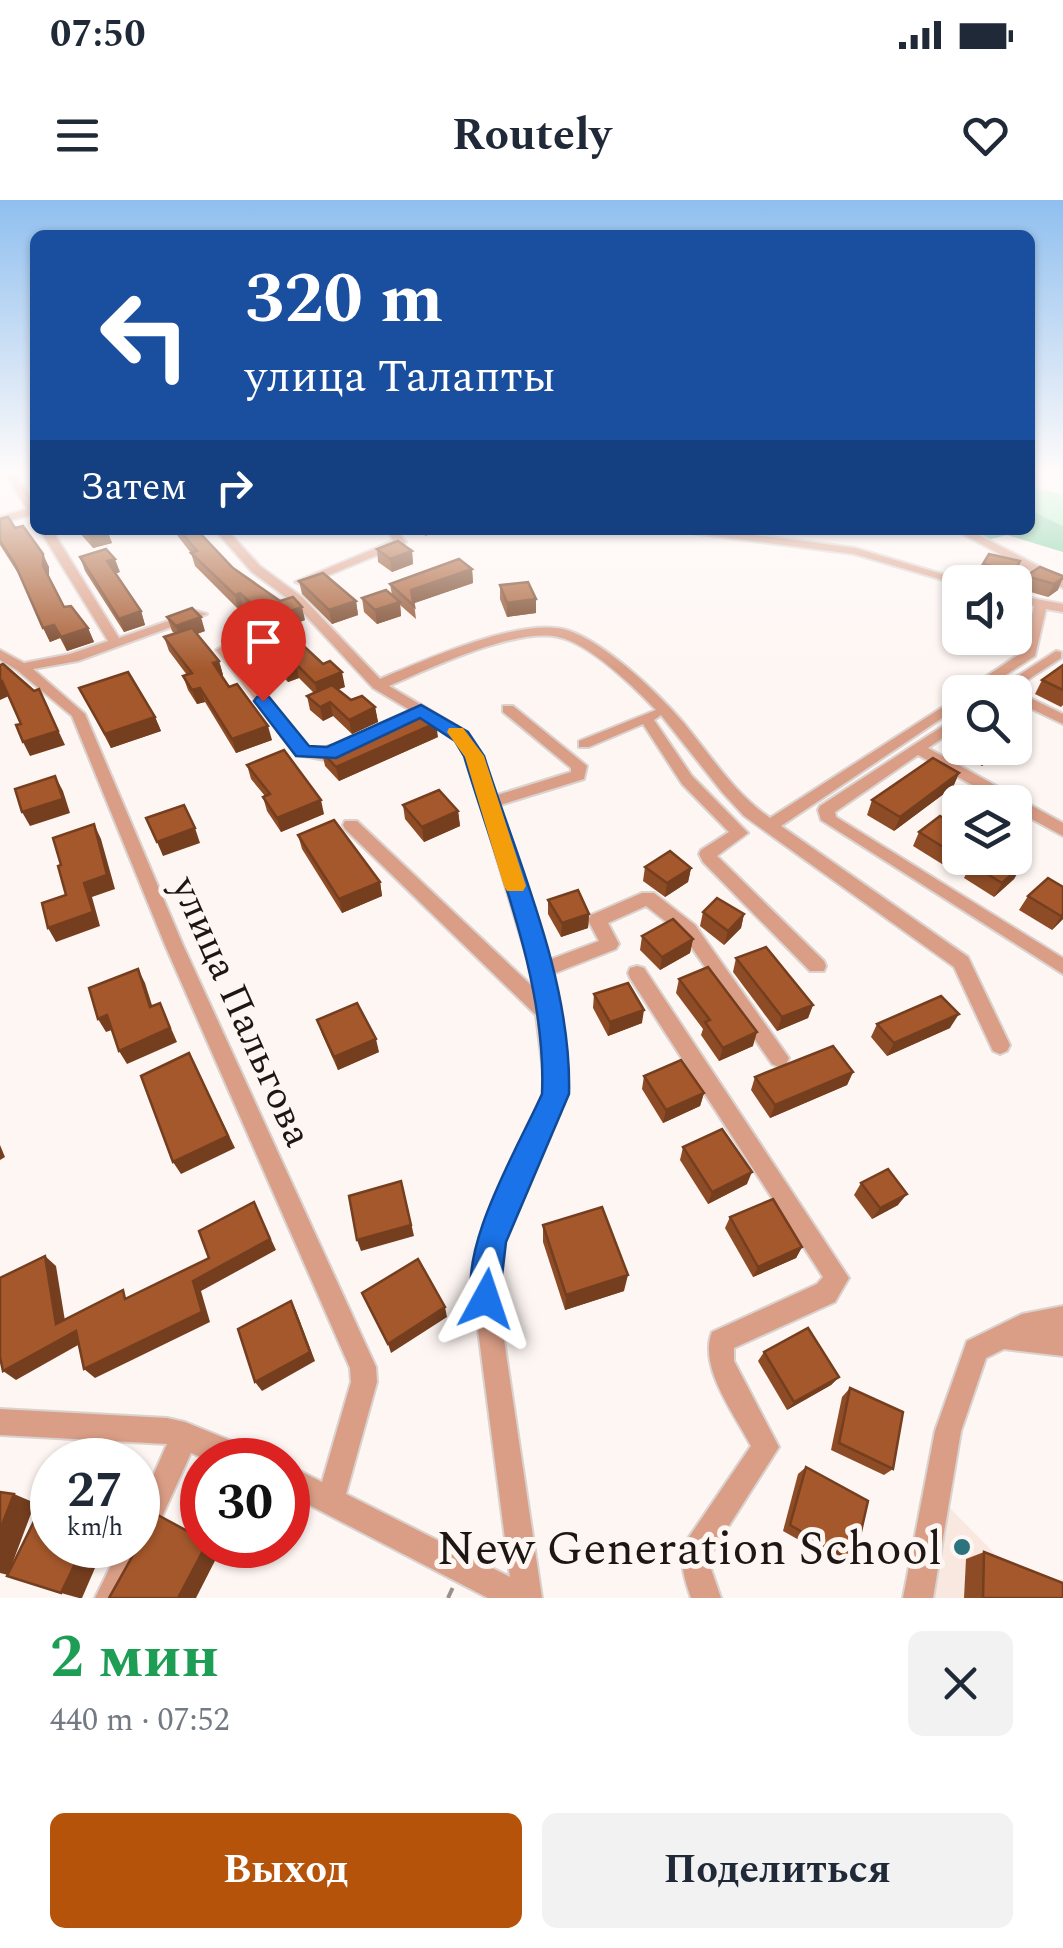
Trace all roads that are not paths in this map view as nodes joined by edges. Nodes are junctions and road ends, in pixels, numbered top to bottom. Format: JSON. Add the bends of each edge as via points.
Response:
{"nodes":[{"id":1,"x":52,"y":539,"type":"edge"},
{"id":2,"x":229,"y":539,"type":"edge"},
{"id":3,"x":398,"y":539,"type":"edge"},
{"id":4,"x":763,"y":539,"type":"edge"},
{"id":5,"x":978,"y":539,"type":"edge"},
{"id":6,"x":942,"y":576,"type":"edge"},
{"id":7,"x":1063,"y":584,"type":"edge"},
{"id":8,"x":284,"y":589,"type":"junction"},
{"id":9,"x":1032,"y":603,"type":"edge"},
{"id":10,"x":1041,"y":605,"type":"junction"},
{"id":11,"x":1063,"y":608,"type":"edge"},
{"id":12,"x":200,"y":614,"type":"edge"},
{"id":13,"x":116,"y":644,"type":"junction"},
{"id":14,"x":223,"y":650,"type":"dead end"},
{"id":15,"x":0,"y":654,"type":"edge"},
{"id":16,"x":1056,"y":654,"type":"dead end"},
{"id":17,"x":22,"y":667,"type":"junction"},
{"id":18,"x":996,"y":675,"type":"edge"},
{"id":19,"x":1029,"y":675,"type":"edge"},
{"id":20,"x":0,"y":676,"type":"edge"},
{"id":21,"x":378,"y":685,"type":"junction"},
{"id":22,"x":1032,"y":705,"type":"edge"},
{"id":23,"x":508,"y":710,"type":"dead end"},
{"id":24,"x":665,"y":710,"type":"junction"},
{"id":25,"x":942,"y":712,"type":"edge"},
{"id":26,"x":646,"y":718,"type":"junction"},
{"id":27,"x":1063,"y":720,"type":"edge"},
{"id":28,"x":942,"y":732,"type":"edge"},
{"id":29,"x":352,"y":744,"type":"edge"},
{"id":30,"x":584,"y":744,"type":"dead end"},
{"id":31,"x":917,"y":748,"type":"junction"},
{"id":32,"x":983,"y":785,"type":"edge"},
{"id":33,"x":490,"y":803,"type":"junction"},
{"id":34,"x":1032,"y":813,"type":"edge"},
{"id":35,"x":351,"y":825,"type":"dead end"},
{"id":36,"x":770,"y":826,"type":"junction"},
{"id":37,"x":1063,"y":830,"type":"edge"},
{"id":38,"x":817,"y":966,"type":"dead end"},
{"id":39,"x":1063,"y":967,"type":"edge"},
{"id":40,"x":540,"y":971,"type":"junction"},
{"id":41,"x":637,"y":973,"type":"dead end"},
{"id":42,"x":546,"y":1012,"type":"junction"},
{"id":43,"x":1000,"y":1046,"type":"dead end"},
{"id":44,"x":779,"y":1058,"type":"dead end"},
{"id":45,"x":1063,"y":1318,"type":"edge"},
{"id":46,"x":998,"y":1336,"type":"junction"},
{"id":47,"x":1063,"y":1343,"type":"edge"},
{"id":48,"x":0,"y":1422,"type":"edge"},
{"id":49,"x":185,"y":1435,"type":"junction"},
{"id":50,"x":192,"y":1438,"type":"edge"},
{"id":51,"x":310,"y":1489,"type":"edge"},
{"id":52,"x":160,"y":1491,"type":"edge"},
{"id":53,"x":331,"y":1498,"type":"junction"},
{"id":54,"x":125,"y":1568,"type":"edge"},
{"id":55,"x":110,"y":1598,"type":"edge"},
{"id":56,"x":523,"y":1598,"type":"edge"},
{"id":57,"x":706,"y":1598,"type":"edge"},
{"id":58,"x":918,"y":1598,"type":"edge"}],
"edges":[{"from":1,"to":13,"type":"street"},
{"from":2,"to":8,"type":"street"},
{"from":3,"to":8,"type":"street"},
{"from":4,"to":6,"type":"street","via":[[855,551]]},
{"from":5,"to":7,"type":"street"},
{"from":8,"to":21,"type":"street"},
{"from":9,"to":10,"type":"street"},
{"from":10,"to":11,"type":"street"},
{"from":10,"to":18,"type":"street","via":[[1030,653]]},
{"from":12,"to":13,"type":"street"},
{"from":13,"to":17,"type":"street"},
{"from":14,"to":29,"type":"street","via":[[303,752],[325,755]]},
{"from":15,"to":17,"type":"street","name":"улица Пальгова"},
{"from":16,"to":19,"type":"street"},
{"from":17,"to":20,"type":"street"},
{"from":17,"to":53,"type":"street","name":"улица Пальгова","via":[[78,714],[363,1366]]},
{"from":21,"to":24,"type":"street","via":[[480,646],[545,631],[586,646]]},
{"from":21,"to":33,"type":"street","via":[[412,715],[455,731],[471,749]]},
{"from":22,"to":27,"type":"street"},
{"from":23,"to":33,"type":"street","via":[[578,766],[578,775]]},
{"from":24,"to":26,"type":"street"},
{"from":24,"to":36,"type":"street","via":[[724,789]]},
{"from":25,"to":36,"type":"street"},
{"from":26,"to":30,"type":"street"},
{"from":26,"to":38,"type":"street","via":[[687,780],[740,833],[708,858]]},
{"from":28,"to":31,"type":"street"},
{"from":31,"to":32,"type":"street"},
{"from":31,"to":39,"type":"street","via":[[826,810],[828,820]]},
{"from":33,"to":40,"type":"street"},
{"from":34,"to":37,"type":"street"},
{"from":35,"to":42,"type":"street"},
{"from":36,"to":43,"type":"street","via":[[962,962]]},
{"from":40,"to":42,"type":"street"},
{"from":40,"to":44,"type":"street","via":[[610,944],[598,920],[648,898],[689,930]]},
{"from":41,"to":57,"type":"street","via":[[836,1278],[826,1293],[721,1341],[721,1363],[766,1447],[697,1550]]},
{"from":42,"to":56,"type":"street","via":[[556,1094],[491,1242],[486,1299]]},
{"from":45,"to":46,"type":"street"},
{"from":46,"to":47,"type":"street"},
{"from":46,"to":58,"type":"street","via":[[976,1350],[948,1430]]},
{"from":48,"to":49,"type":"street"},
{"from":49,"to":50,"type":"street"},
{"from":49,"to":52,"type":"street"},
{"from":51,"to":53,"type":"street"},
{"from":53,"to":56,"type":"street"},
{"from":54,"to":55,"type":"street"}]}
